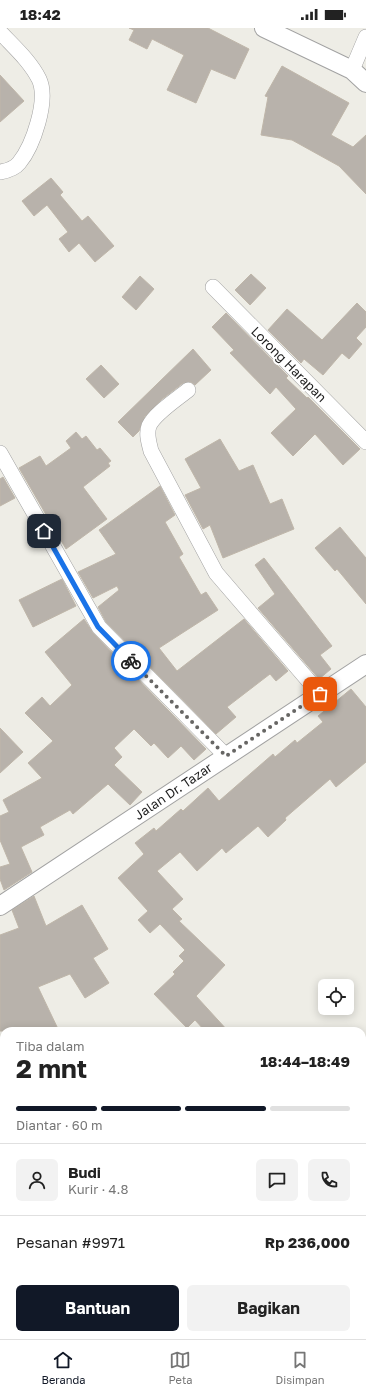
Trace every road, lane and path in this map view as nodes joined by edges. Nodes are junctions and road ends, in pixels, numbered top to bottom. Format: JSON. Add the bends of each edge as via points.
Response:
{"nodes":[{"id":1,"x":264,"y":28,"type":"edge"},
{"id":2,"x":0,"y":32,"type":"edge"},
{"id":3,"x":366,"y":37,"type":"edge"},
{"id":4,"x":352,"y":70,"type":"junction"},
{"id":5,"x":366,"y":83,"type":"edge"},
{"id":6,"x":0,"y":172,"type":"edge"},
{"id":7,"x":212,"y":287,"type":"dead end"},
{"id":8,"x":188,"y":390,"type":"dead end"},
{"id":9,"x":366,"y":442,"type":"edge"},
{"id":10,"x":0,"y":453,"type":"edge"},
{"id":11,"x":366,"y":664,"type":"edge"},
{"id":12,"x":320,"y":694,"type":"junction"},
{"id":13,"x":226,"y":756,"type":"junction"},
{"id":14,"x":0,"y":906,"type":"edge"}],
"edges":[{"from":1,"to":4,"type":"street"},
{"from":2,"to":6,"type":"street","via":[[26,60],[39,80],[43,106],[30,143],[19,164]]},
{"from":3,"to":4,"type":"street"},
{"from":4,"to":5,"type":"street"},
{"from":7,"to":9,"type":"street","name":"Lorong Harapan"},
{"from":8,"to":12,"type":"street","via":[[153,420],[148,438],[151,451],[216,573]]},
{"from":10,"to":13,"type":"street","via":[[98,627]]},
{"from":11,"to":12,"type":"street","name":"Jalan Dr. Tazar"},
{"from":12,"to":13,"type":"street","name":"Jalan Dr. Tazar"},
{"from":13,"to":14,"type":"street","name":"Jalan Dr. Tazar"}]}
